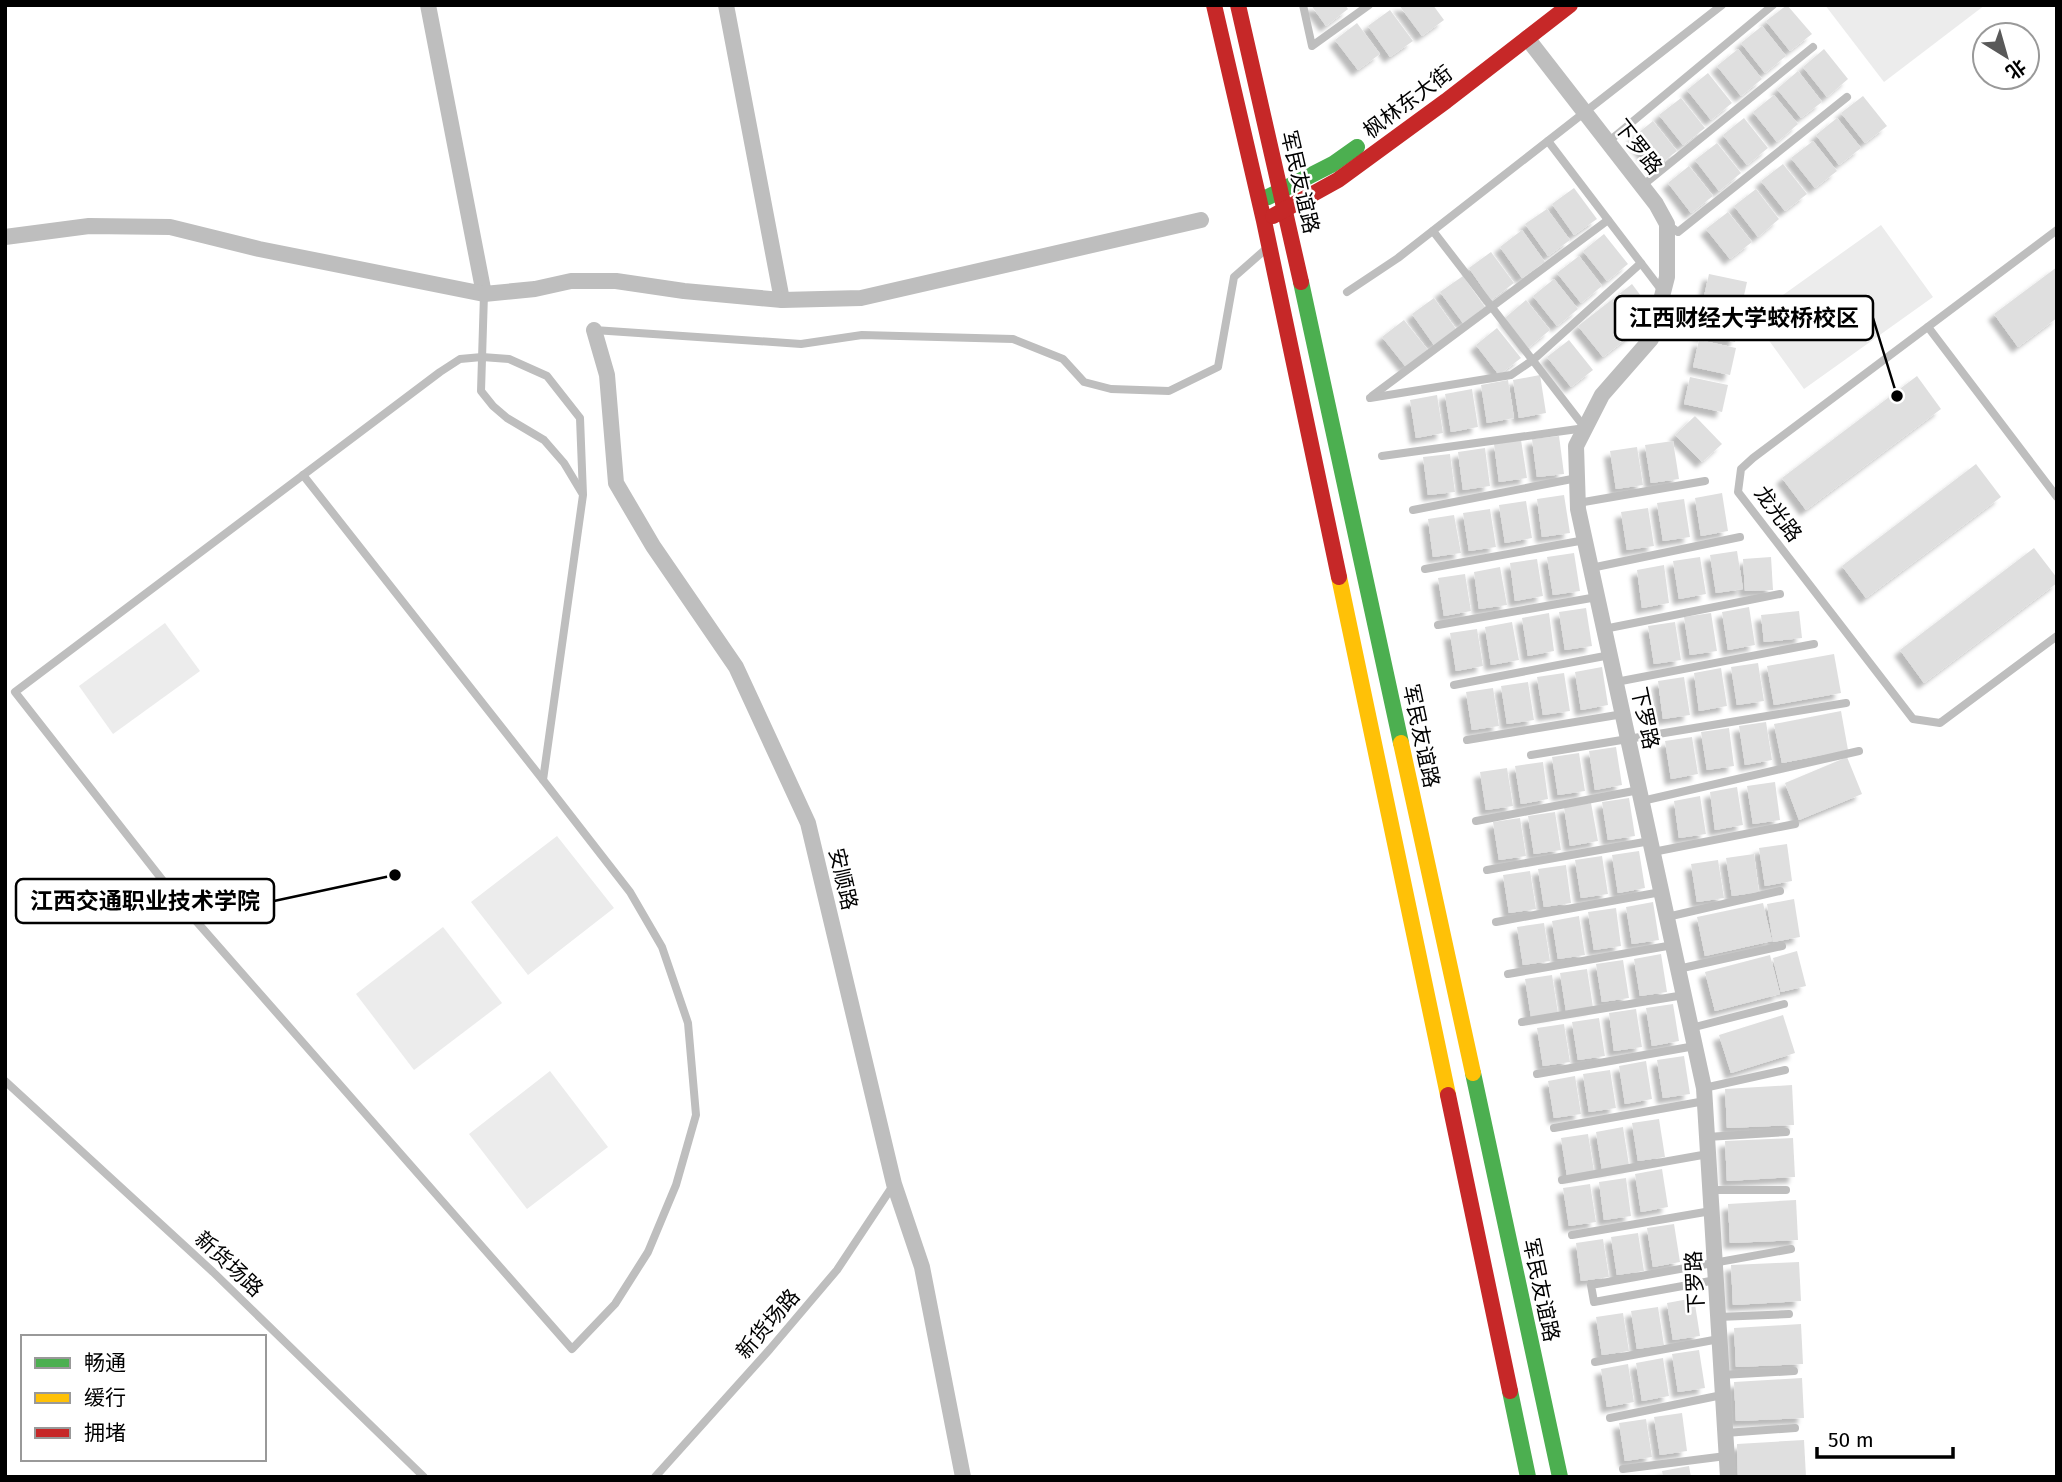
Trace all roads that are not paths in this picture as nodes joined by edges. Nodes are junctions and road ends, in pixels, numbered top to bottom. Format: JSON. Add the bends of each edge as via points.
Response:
{"nodes":[{"id":1,"x":428,"y":5,"type":"edge"},
{"id":2,"x":726,"y":5,"type":"edge"},
{"id":3,"x":1214,"y":5,"type":"edge"},
{"id":4,"x":1238,"y":5,"type":"edge"},
{"id":5,"x":1303,"y":5,"type":"edge"},
{"id":6,"x":1368,"y":5,"type":"edge"},
{"id":7,"x":1547,"y":5,"type":"edge"},
{"id":8,"x":1570,"y":5,"type":"edge"},
{"id":9,"x":1722,"y":5,"type":"edge"},
{"id":10,"x":1773,"y":5,"type":"edge"},
{"id":11,"x":1527,"y":38,"type":"junction"},
{"id":12,"x":1813,"y":47,"type":"dead end"},
{"id":13,"x":1847,"y":97,"type":"dead end"},
{"id":14,"x":1584,"y":112,"type":"junction"},
{"id":15,"x":1548,"y":141,"type":"junction"},
{"id":16,"x":1608,"y":142,"type":"junction"},
{"id":17,"x":1642,"y":186,"type":"junction"},
{"id":18,"x":1281,"y":190,"type":"junction"},
{"id":19,"x":1259,"y":202,"type":"junction"},
{"id":20,"x":1285,"y":209,"type":"junction"},
{"id":21,"x":1201,"y":220,"type":"dead end"},
{"id":22,"x":1608,"y":220,"type":"junction"},
{"id":23,"x":1264,"y":221,"type":"junction"},
{"id":24,"x":1667,"y":224,"type":"junction"},
{"id":25,"x":2057,"y":230,"type":"edge"},
{"id":26,"x":1433,"y":231,"type":"junction"},
{"id":27,"x":5,"y":237,"type":"edge"},
{"id":28,"x":1269,"y":246,"type":"junction"},
{"id":29,"x":1641,"y":263,"type":"junction"},
{"id":30,"x":1348,"y":292,"type":"dead end"},
{"id":31,"x":1663,"y":292,"type":"junction"},
{"id":32,"x":484,"y":294,"type":"junction"},
{"id":33,"x":782,"y":300,"type":"junction"},
{"id":34,"x":1493,"y":309,"type":"junction"},
{"id":35,"x":1928,"y":327,"type":"junction"},
{"id":36,"x":594,"y":330,"type":"joint"},
{"id":37,"x":482,"y":357,"type":"junction"},
{"id":38,"x":1533,"y":360,"type":"junction"},
{"id":39,"x":1585,"y":428,"type":"junction"},
{"id":40,"x":1382,"y":456,"type":"dead end"},
{"id":41,"x":303,"y":475,"type":"junction"},
{"id":42,"x":1577,"y":478,"type":"junction"},
{"id":43,"x":1705,"y":481,"type":"dead end"},
{"id":44,"x":583,"y":495,"type":"junction"},
{"id":45,"x":2057,"y":497,"type":"edge"},
{"id":46,"x":1578,"y":503,"type":"junction"},
{"id":47,"x":1413,"y":510,"type":"dead end"},
{"id":48,"x":1740,"y":537,"type":"dead end"},
{"id":49,"x":1585,"y":540,"type":"junction"},
{"id":50,"x":1591,"y":568,"type":"junction"},
{"id":51,"x":1425,"y":569,"type":"dead end"},
{"id":52,"x":1780,"y":594,"type":"dead end"},
{"id":53,"x":1597,"y":597,"type":"junction"},
{"id":54,"x":1438,"y":625,"type":"dead end"},
{"id":55,"x":1604,"y":629,"type":"junction"},
{"id":56,"x":2057,"y":636,"type":"edge"},
{"id":57,"x":1814,"y":644,"type":"dead end"},
{"id":58,"x":1610,"y":654,"type":"junction"},
{"id":59,"x":1616,"y":682,"type":"junction"},
{"id":60,"x":1454,"y":685,"type":"dead end"},
{"id":61,"x":1846,"y":703,"type":"dead end"},
{"id":62,"x":1623,"y":714,"type":"junction"},
{"id":63,"x":1628,"y":739,"type":"junction"},
{"id":64,"x":1467,"y":740,"type":"dead end"},
{"id":65,"x":1859,"y":751,"type":"dead end"},
{"id":66,"x":1531,"y":755,"type":"dead end"},
{"id":67,"x":543,"y":780,"type":"junction"},
{"id":68,"x":1640,"y":796,"type":"junction"},
{"id":69,"x":1476,"y":821,"type":"dead end"},
{"id":70,"x":1795,"y":824,"type":"dead end"},
{"id":71,"x":1652,"y":847,"type":"junction"},
{"id":72,"x":1487,"y":870,"type":"dead end"},
{"id":73,"x":1780,"y":891,"type":"dead end"},
{"id":74,"x":1661,"y":892,"type":"junction"},
{"id":75,"x":1667,"y":917,"type":"junction"},
{"id":76,"x":1496,"y":922,"type":"dead end"},
{"id":77,"x":1673,"y":945,"type":"junction"},
{"id":78,"x":1782,"y":946,"type":"dead end"},
{"id":79,"x":1678,"y":969,"type":"junction"},
{"id":80,"x":1508,"y":974,"type":"dead end"},
{"id":81,"x":1684,"y":996,"type":"junction"},
{"id":82,"x":1784,"y":1003,"type":"dead end"},
{"id":83,"x":1522,"y":1022,"type":"dead end"},
{"id":84,"x":1691,"y":1028,"type":"junction"},
{"id":85,"x":1695,"y":1046,"type":"junction"},
{"id":86,"x":1785,"y":1070,"type":"dead end"},
{"id":87,"x":1537,"y":1074,"type":"dead end"},
{"id":88,"x":5,"y":1081,"type":"edge"},
{"id":89,"x":1704,"y":1094,"type":"junction"},
{"id":90,"x":1555,"y":1128,"type":"dead end"},
{"id":91,"x":1786,"y":1132,"type":"dead end"},
{"id":92,"x":1707,"y":1137,"type":"junction"},
{"id":93,"x":1708,"y":1154,"type":"junction"},
{"id":94,"x":1562,"y":1180,"type":"dead end"},
{"id":95,"x":894,"y":1184,"type":"junction"},
{"id":96,"x":1710,"y":1190,"type":"junction"},
{"id":97,"x":1786,"y":1190,"type":"dead end"},
{"id":98,"x":1711,"y":1211,"type":"junction"},
{"id":99,"x":1572,"y":1235,"type":"dead end"},
{"id":100,"x":1791,"y":1249,"type":"dead end"},
{"id":101,"x":1716,"y":1263,"type":"junction"},
{"id":102,"x":1716,"y":1280,"type":"junction"},
{"id":103,"x":1789,"y":1314,"type":"dead end"},
{"id":104,"x":1718,"y":1317,"type":"junction"},
{"id":105,"x":1719,"y":1339,"type":"junction"},
{"id":106,"x":1595,"y":1362,"type":"dead end"},
{"id":107,"x":1794,"y":1371,"type":"dead end"},
{"id":108,"x":1721,"y":1375,"type":"junction"},
{"id":109,"x":1722,"y":1395,"type":"junction"},
{"id":110,"x":1610,"y":1418,"type":"dead end"},
{"id":111,"x":1795,"y":1428,"type":"dead end"},
{"id":112,"x":1725,"y":1433,"type":"junction"},
{"id":113,"x":1726,"y":1456,"type":"junction"},
{"id":114,"x":1623,"y":1469,"type":"dead end"},
{"id":115,"x":424,"y":1477,"type":"edge"},
{"id":116,"x":655,"y":1477,"type":"edge"},
{"id":117,"x":963,"y":1477,"type":"edge"},
{"id":118,"x":1528,"y":1477,"type":"edge"},
{"id":119,"x":1560,"y":1477,"type":"edge"},
{"id":120,"x":1727,"y":1477,"type":"edge"}],
"edges":[{"from":1,"to":32,"type":"street"},
{"from":2,"to":33,"type":"street"},
{"from":3,"to":19,"type":"street","name":"军民友谊路"},
{"from":4,"to":18,"type":"street","name":"军民友谊路"},
{"from":5,"to":6,"type":"lane","via":[[1312,46]]},
{"from":7,"to":18,"type":"street","name":"枫林东大街","via":[[1333,164]]},
{"from":8,"to":11,"type":"street","name":"枫林东大街"},
{"from":9,"to":14,"type":"lane"},
{"from":10,"to":16,"type":"lane"},
{"from":11,"to":14,"type":"street","name":"下罗路"},
{"from":11,"to":20,"type":"street","name":"枫林东大街","via":[[1338,180]]},
{"from":12,"to":17,"type":"lane"},
{"from":13,"to":24,"type":"lane","via":[[1678,232]]},
{"from":14,"to":15,"type":"lane"},
{"from":14,"to":16,"type":"street","name":"下罗路"},
{"from":15,"to":22,"type":"lane"},
{"from":15,"to":26,"type":"lane"},
{"from":16,"to":17,"type":"street","name":"下罗路"},
{"from":17,"to":24,"type":"street","name":"下罗路"},
{"from":18,"to":19,"type":"street","name":"枫林东大街"},
{"from":18,"to":20,"type":"street","name":"军民友谊路"},
{"from":19,"to":23,"type":"street","name":"军民友谊路"},
{"from":20,"to":23,"type":"street","name":"枫林东大街"},
{"from":20,"to":119,"type":"street","name":"军民友谊路"},
{"from":21,"to":33,"type":"street","via":[[861,298]]},
{"from":22,"to":29,"type":"lane"},
{"from":22,"to":34,"type":"lane"},
{"from":23,"to":28,"type":"street","name":"军民友谊路"},
{"from":24,"to":31,"type":"street","name":"下罗路"},
{"from":25,"to":35,"type":"lane","name":"龙光路"},
{"from":26,"to":30,"type":"lane"},
{"from":26,"to":34,"type":"lane"},
{"from":27,"to":32,"type":"street","via":[[89,226],[170,227]]},
{"from":28,"to":36,"type":"lane","via":[[1234,277],[1218,367],[1169,391],[1111,390],[1084,382],[1063,359],[1013,339],[862,335],[802,344]]},
{"from":28,"to":118,"type":"street","name":"军民友谊路"},
{"from":29,"to":31,"type":"lane"},
{"from":29,"to":38,"type":"lane"},
{"from":31,"to":39,"type":"street","name":"下罗路","via":[[1651,339],[1602,395]]},
{"from":32,"to":33,"type":"street","via":[[570,281],[616,281]]},
{"from":32,"to":37,"type":"lane"},
{"from":34,"to":38,"type":"lane"},
{"from":34,"to":38,"type":"lane","via":[[1370,398],[1511,375]]},
{"from":35,"to":45,"type":"lane"},
{"from":35,"to":56,"type":"lane","name":"龙光路","via":[[1741,469],[1738,492],[1913,719],[1940,723]]},
{"from":36,"to":95,"type":"street","name":"安顺路","via":[[607,375],[616,483],[653,547],[736,667],[808,823]]},
{"from":37,"to":41,"type":"lane","via":[[460,359]]},
{"from":37,"to":44,"type":"lane","via":[[481,391],[507,418],[544,440]]},
{"from":37,"to":44,"type":"lane","via":[[509,359],[547,376],[580,418]]},
{"from":38,"to":39,"type":"lane"},
{"from":39,"to":40,"type":"lane"},
{"from":39,"to":42,"type":"street","name":"下罗路","via":[[1576,446]]},
{"from":41,"to":67,"type":"lane"},
{"from":41,"to":67,"type":"lane","via":[[15,692],[182,905],[572,1349],[615,1304],[648,1252],[676,1185],[696,1115],[688,1023],[662,947],[630,892]]},
{"from":42,"to":46,"type":"street","name":"下罗路"},
{"from":42,"to":47,"type":"lane"},
{"from":43,"to":46,"type":"lane"},
{"from":44,"to":67,"type":"lane"},
{"from":46,"to":49,"type":"street","name":"下罗路"},
{"from":48,"to":50,"type":"lane"},
{"from":49,"to":50,"type":"street","name":"下罗路"},
{"from":49,"to":51,"type":"lane"},
{"from":50,"to":53,"type":"street","name":"下罗路"},
{"from":52,"to":55,"type":"lane"},
{"from":53,"to":54,"type":"lane"},
{"from":53,"to":55,"type":"street","name":"下罗路"},
{"from":55,"to":58,"type":"street","name":"下罗路"},
{"from":57,"to":59,"type":"lane"},
{"from":58,"to":59,"type":"street","name":"下罗路"},
{"from":58,"to":60,"type":"lane"},
{"from":59,"to":62,"type":"street","name":"下罗路"},
{"from":61,"to":63,"type":"lane"},
{"from":62,"to":63,"type":"street","name":"下罗路"},
{"from":62,"to":64,"type":"lane"},
{"from":63,"to":66,"type":"lane"},
{"from":63,"to":68,"type":"street","name":"下罗路"},
{"from":65,"to":68,"type":"lane"},
{"from":68,"to":69,"type":"lane"},
{"from":68,"to":71,"type":"street","name":"下罗路"},
{"from":70,"to":71,"type":"lane"},
{"from":71,"to":72,"type":"lane"},
{"from":71,"to":74,"type":"street","name":"下罗路"},
{"from":73,"to":75,"type":"lane"},
{"from":74,"to":75,"type":"street","name":"下罗路"},
{"from":74,"to":76,"type":"lane"},
{"from":75,"to":77,"type":"street","name":"下罗路"},
{"from":77,"to":79,"type":"street","name":"下罗路"},
{"from":77,"to":80,"type":"lane"},
{"from":78,"to":79,"type":"lane"},
{"from":79,"to":81,"type":"street","name":"下罗路"},
{"from":81,"to":83,"type":"lane"},
{"from":81,"to":84,"type":"street","name":"下罗路"},
{"from":82,"to":84,"type":"lane"},
{"from":84,"to":85,"type":"street","name":"下罗路"},
{"from":85,"to":87,"type":"lane"},
{"from":85,"to":89,"type":"street","name":"下罗路"},
{"from":86,"to":89,"type":"lane"},
{"from":88,"to":115,"type":"lane","name":"新货场路","via":[[213,1272]]},
{"from":89,"to":90,"type":"lane"},
{"from":89,"to":92,"type":"street","name":"下罗路"},
{"from":91,"to":92,"type":"lane"},
{"from":92,"to":93,"type":"street","name":"下罗路"},
{"from":93,"to":94,"type":"lane"},
{"from":93,"to":96,"type":"street","name":"下罗路"},
{"from":95,"to":116,"type":"lane","name":"新货场路","via":[[837,1270]]},
{"from":95,"to":117,"type":"street","name":"安顺路","via":[[922,1267]]},
{"from":96,"to":97,"type":"lane"},
{"from":96,"to":98,"type":"street","name":"下罗路"},
{"from":98,"to":99,"type":"lane"},
{"from":98,"to":101,"type":"street","name":"下罗路"},
{"from":100,"to":101,"type":"lane"},
{"from":101,"to":102,"type":"street","name":"下罗路"},
{"from":101,"to":102,"type":"lane","via":[[1591,1285],[1594,1302]]},
{"from":102,"to":104,"type":"street","name":"下罗路"},
{"from":103,"to":104,"type":"lane"},
{"from":104,"to":105,"type":"street","name":"下罗路"},
{"from":105,"to":106,"type":"lane"},
{"from":105,"to":108,"type":"street","name":"下罗路"},
{"from":107,"to":108,"type":"lane"},
{"from":108,"to":109,"type":"street","name":"下罗路"},
{"from":109,"to":110,"type":"lane"},
{"from":109,"to":112,"type":"street","name":"下罗路"},
{"from":111,"to":112,"type":"lane"},
{"from":112,"to":113,"type":"street","name":"下罗路"},
{"from":113,"to":114,"type":"lane"},
{"from":113,"to":120,"type":"street","name":"下罗路"}]}
